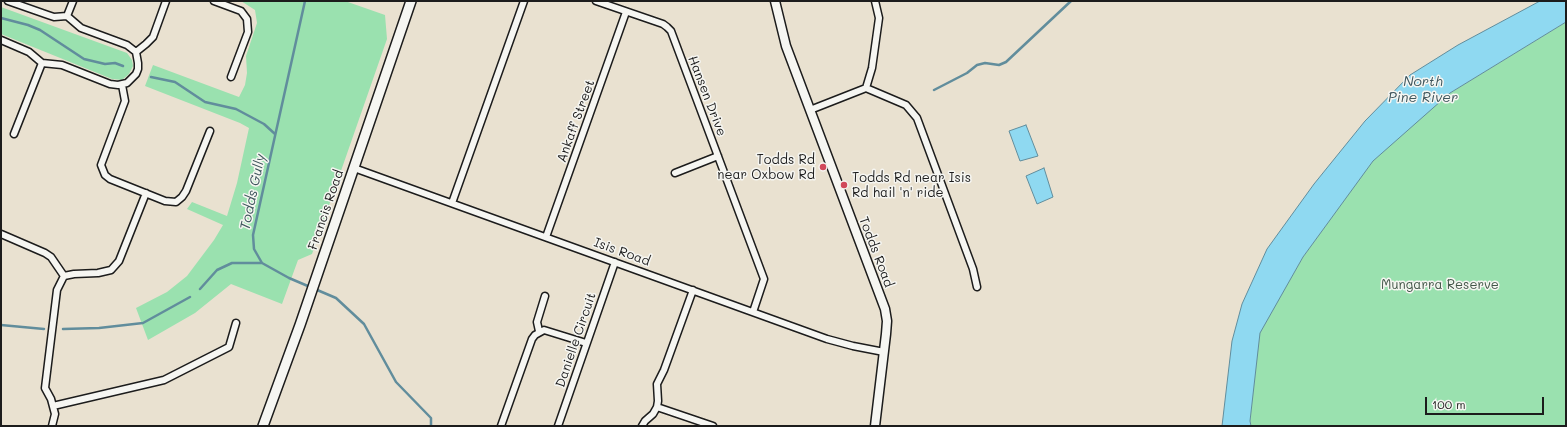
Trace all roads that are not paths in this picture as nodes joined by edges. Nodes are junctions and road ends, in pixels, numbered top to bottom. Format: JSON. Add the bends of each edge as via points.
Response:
{"nodes":[{"id":1,"x":8,"y":1,"type":"edge"},
{"id":2,"x":73,"y":1,"type":"edge"},
{"id":3,"x":166,"y":1,"type":"edge"},
{"id":4,"x":214,"y":1,"type":"edge"},
{"id":5,"x":410,"y":1,"type":"edge"},
{"id":6,"x":524,"y":1,"type":"edge"},
{"id":7,"x":596,"y":1,"type":"edge"},
{"id":8,"x":775,"y":1,"type":"edge"},
{"id":9,"x":875,"y":1,"type":"edge"},
{"id":10,"x":626,"y":12,"type":"junction"},
{"id":11,"x":67,"y":16,"type":"junction"},
{"id":12,"x":1,"y":40,"type":"edge"},
{"id":13,"x":136,"y":52,"type":"junction"},
{"id":14,"x":42,"y":63,"type":"junction"},
{"id":15,"x":231,"y":77,"type":"dead end"},
{"id":16,"x":122,"y":85,"type":"junction"},
{"id":17,"x":866,"y":88,"type":"junction"},
{"id":18,"x":810,"y":110,"type":"junction"},
{"id":19,"x":210,"y":131,"type":"dead end"},
{"id":20,"x":14,"y":134,"type":"dead end"},
{"id":21,"x":718,"y":156,"type":"junction"},
{"id":22,"x":354,"y":168,"type":"junction"},
{"id":23,"x":676,"y":173,"type":"dead end"},
{"id":24,"x":146,"y":193,"type":"junction"},
{"id":25,"x":452,"y":203,"type":"junction"},
{"id":26,"x":1,"y":234,"type":"edge"},
{"id":27,"x":546,"y":237,"type":"junction"},
{"id":28,"x":615,"y":262,"type":"junction"},
{"id":29,"x":64,"y":276,"type":"junction"},
{"id":30,"x":977,"y":287,"type":"dead end"},
{"id":31,"x":693,"y":290,"type":"junction"},
{"id":32,"x":545,"y":296,"type":"dead end"},
{"id":33,"x":753,"y":312,"type":"junction"},
{"id":34,"x":236,"y":323,"type":"dead end"},
{"id":35,"x":538,"y":331,"type":"junction"},
{"id":36,"x":586,"y":343,"type":"junction"},
{"id":37,"x":884,"y":352,"type":"junction"},
{"id":38,"x":53,"y":406,"type":"junction"},
{"id":39,"x":657,"y":407,"type":"junction"},
{"id":40,"x":52,"y":426,"type":"edge"},
{"id":41,"x":263,"y":426,"type":"edge"},
{"id":42,"x":501,"y":426,"type":"edge"},
{"id":43,"x":558,"y":426,"type":"edge"},
{"id":44,"x":642,"y":426,"type":"edge"},
{"id":45,"x":713,"y":426,"type":"edge"},
{"id":46,"x":875,"y":426,"type":"edge"}],
"edges":[{"from":1,"to":11,"type":"street","via":[[54,17]]},
{"from":2,"to":11,"type":"street"},
{"from":3,"to":13,"type":"street","via":[[153,37]]},
{"from":4,"to":15,"type":"street","via":[[241,11],[247,19],[248,32]]},
{"from":5,"to":22,"type":"main road","name":"Francis Road"},
{"from":6,"to":25,"type":"street"},
{"from":7,"to":10,"type":"street","name":"Hansen Drive"},
{"from":8,"to":18,"type":"street","name":"Todds Road","via":[[786,46]]},
{"from":9,"to":17,"type":"street","via":[[879,18],[872,68]]},
{"from":10,"to":21,"type":"street","name":"Hansen Drive","via":[[663,24],[671,31]]},
{"from":10,"to":27,"type":"street","name":"Ankaff Street"},
{"from":11,"to":13,"type":"street","via":[[82,28],[127,45]]},
{"from":12,"to":14,"type":"street","via":[[29,52]]},
{"from":13,"to":16,"type":"street","via":[[136,74]]},
{"from":14,"to":16,"type":"street","via":[[62,64],[110,84]]},
{"from":14,"to":20,"type":"street"},
{"from":16,"to":24,"type":"street","via":[[124,101],[101,165],[110,179]]},
{"from":17,"to":18,"type":"street"},
{"from":17,"to":30,"type":"street","via":[[906,105],[917,118],[973,269]]},
{"from":18,"to":37,"type":"street","name":"Todds Road","via":[[885,309]]},
{"from":19,"to":24,"type":"street","via":[[182,197],[176,202],[170,202]]},
{"from":21,"to":23,"type":"street"},
{"from":21,"to":33,"type":"street","name":"Hansen Drive","via":[[764,279]]},
{"from":22,"to":25,"type":"street","name":"Isis Road"},
{"from":22,"to":41,"type":"main road","name":"Francis Road"},
{"from":24,"to":29,"type":"street","via":[[119,261],[111,270]]},
{"from":25,"to":27,"type":"street","name":"Isis Road"},
{"from":26,"to":29,"type":"street","via":[[45,252]]},
{"from":27,"to":28,"type":"street","name":"Isis Road"},
{"from":28,"to":31,"type":"street","name":"Isis Road"},
{"from":28,"to":36,"type":"street","name":"Danielle Circuit"},
{"from":29,"to":38,"type":"street","via":[[57,290],[45,388]]},
{"from":31,"to":33,"type":"street","name":"Isis Road"},
{"from":31,"to":39,"type":"street","via":[[657,384]]},
{"from":32,"to":35,"type":"street","via":[[537,322]]},
{"from":33,"to":37,"type":"street","name":"Isis Road","via":[[827,339]]},
{"from":34,"to":38,"type":"street","via":[[229,347],[164,380]]},
{"from":35,"to":36,"type":"street","via":[[549,331]]},
{"from":35,"to":42,"type":"street","via":[[532,339]]},
{"from":36,"to":43,"type":"street","name":"Danielle Circuit"},
{"from":37,"to":46,"type":"street","name":"Todds Road"},
{"from":38,"to":40,"type":"street","via":[[55,414]]},
{"from":39,"to":44,"type":"street"},
{"from":39,"to":45,"type":"street"}]}
